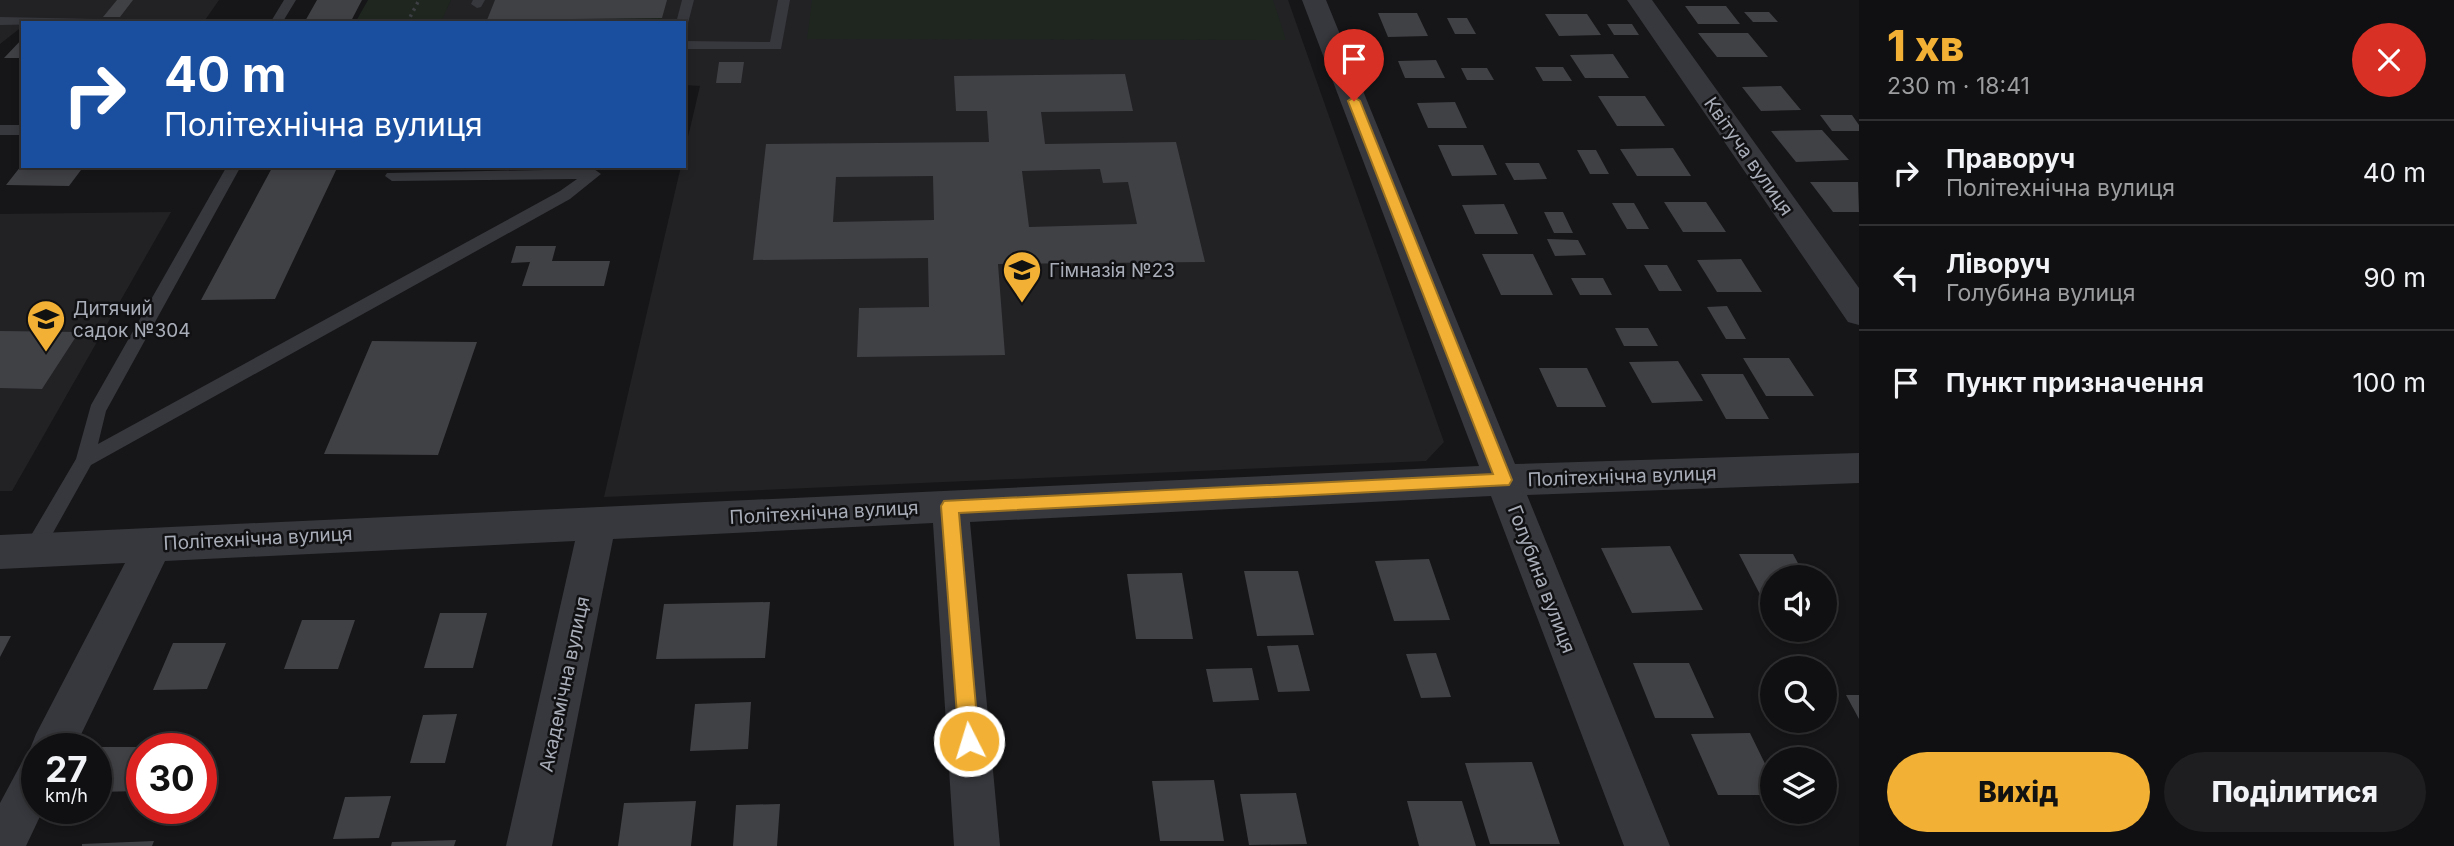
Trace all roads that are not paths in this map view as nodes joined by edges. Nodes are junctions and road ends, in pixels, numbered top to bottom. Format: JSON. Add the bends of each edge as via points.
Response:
{"nodes":[{"id":1,"x":290,"y":0,"type":"edge"},
{"id":2,"x":688,"y":0,"type":"edge"},
{"id":3,"x":783,"y":0,"type":"edge"},
{"id":4,"x":1314,"y":0,"type":"edge"},
{"id":5,"x":1639,"y":0,"type":"edge"},
{"id":6,"x":0,"y":21,"type":"edge"},
{"id":7,"x":21,"y":21,"type":"edge"},
{"id":8,"x":277,"y":21,"type":"edge"},
{"id":9,"x":683,"y":21,"type":"edge"},
{"id":10,"x":686,"y":45,"type":"edge"},
{"id":11,"x":0,"y":130,"type":"edge"},
{"id":12,"x":21,"y":130,"type":"edge"},
{"id":13,"x":233,"y":168,"type":"edge"},
{"id":14,"x":392,"y":176,"type":"dead end"},
{"id":15,"x":1859,"y":313,"type":"edge"},
{"id":16,"x":85,"y":460,"type":"junction"},
{"id":17,"x":1859,"y":468,"type":"edge"},
{"id":18,"x":1504,"y":480,"type":"junction"},
{"id":19,"x":950,"y":506,"type":"junction"},
{"id":20,"x":598,"y":523,"type":"junction"},
{"id":21,"x":155,"y":543,"type":"junction"},
{"id":22,"x":17,"y":551,"type":"edge"},
{"id":23,"x":59,"y":733,"type":"edge"},
{"id":24,"x":21,"y":809,"type":"edge"},
{"id":25,"x":2,"y":846,"type":"edge"},
{"id":26,"x":529,"y":846,"type":"edge"},
{"id":27,"x":977,"y":846,"type":"edge"},
{"id":28,"x":1647,"y":846,"type":"edge"}],
"edges":[{"from":1,"to":8,"type":"lane"},
{"from":2,"to":9,"type":"lane"},
{"from":3,"to":10,"type":"lane","via":[[776,46]]},
{"from":4,"to":18,"type":"street","name":"Голубина вулиця"},
{"from":5,"to":15,"type":"street","name":"Квітуча вулиця"},
{"from":6,"to":7,"type":"lane"},
{"from":11,"to":12,"type":"lane"},
{"from":13,"to":16,"type":"lane","via":[[97,410]]},
{"from":14,"to":16,"type":"lane","via":[[594,174],[565,195]]},
{"from":16,"to":22,"type":"lane"},
{"from":17,"to":18,"type":"street","name":"Політехнічна вулиця"},
{"from":18,"to":19,"type":"street","name":"Політехнічна вулиця"},
{"from":18,"to":28,"type":"street","name":"Голубина вулиця"},
{"from":19,"to":20,"type":"street","name":"Політехнічна вулиця"},
{"from":19,"to":27,"type":"street"},
{"from":20,"to":21,"type":"street","name":"Політехнічна вулиця"},
{"from":20,"to":26,"type":"street","name":"Академічна вулиця"},
{"from":21,"to":22,"type":"street","name":"Політехнічна вулиця"},
{"from":21,"to":23,"type":"street"},
{"from":24,"to":25,"type":"street"}]}
